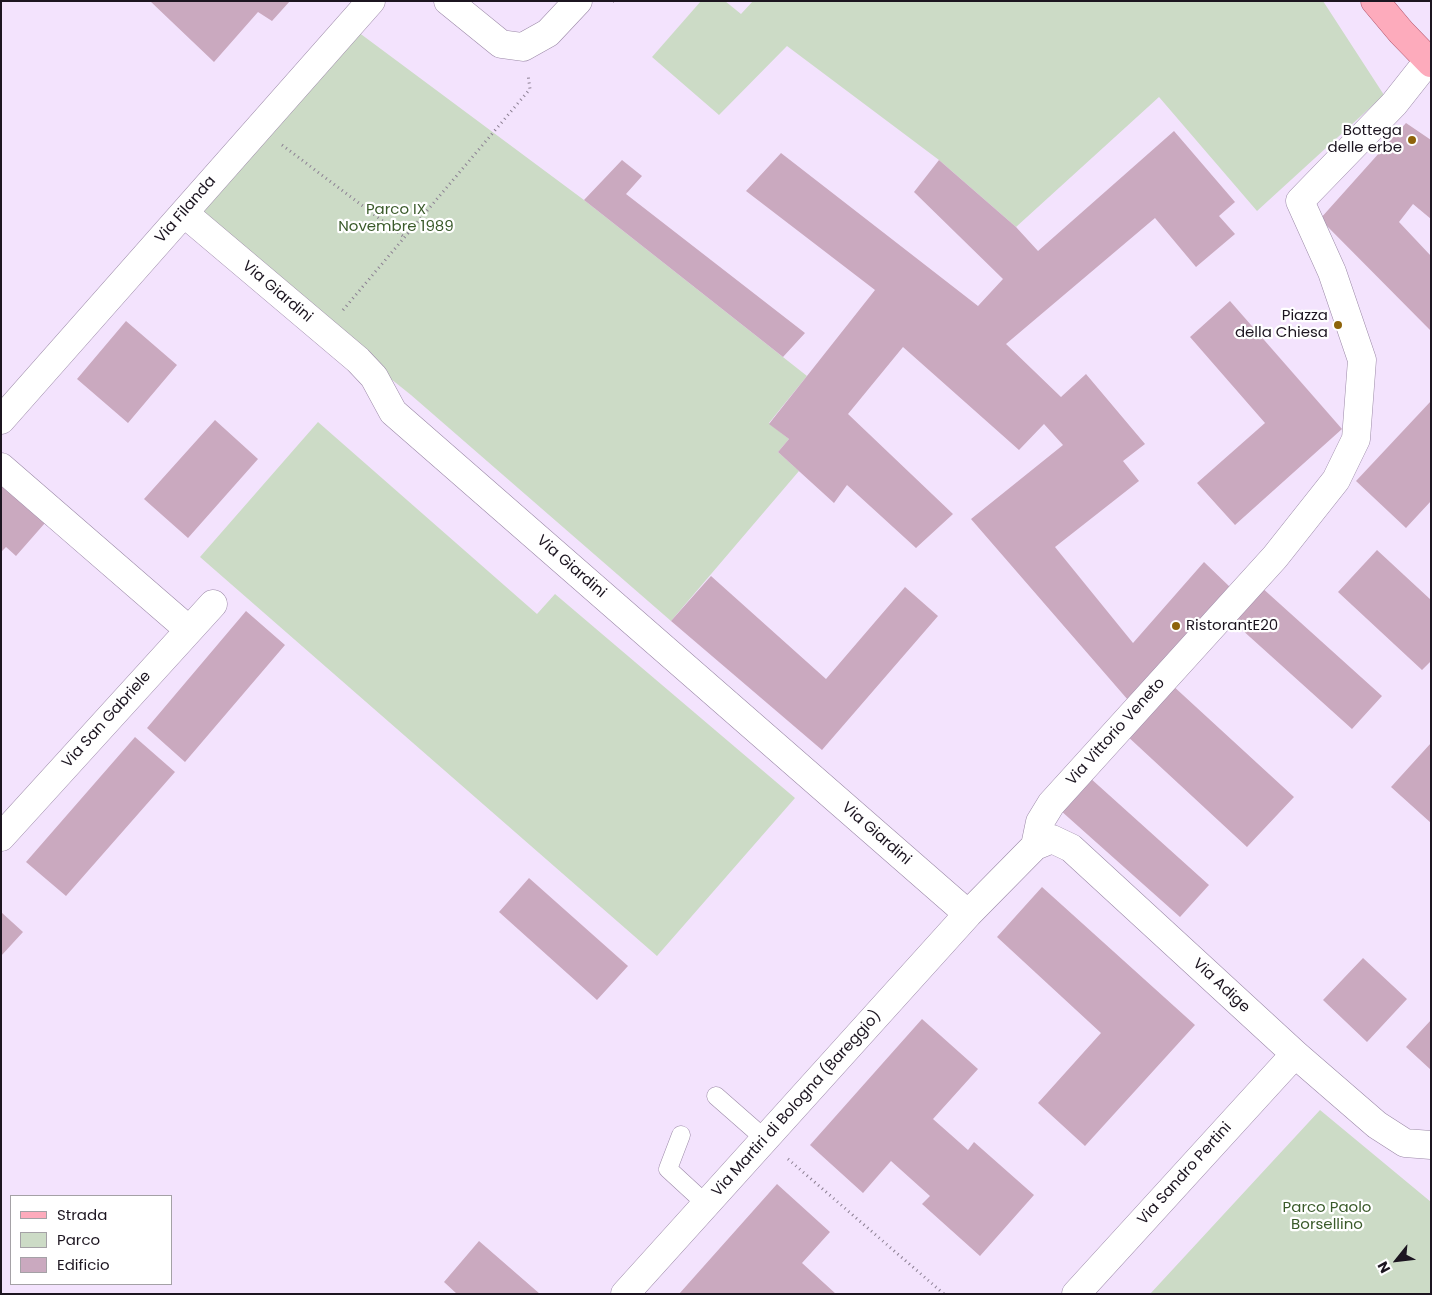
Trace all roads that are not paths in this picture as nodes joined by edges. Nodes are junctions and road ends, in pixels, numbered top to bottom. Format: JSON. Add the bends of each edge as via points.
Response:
{"nodes":[{"id":1,"x":372,"y":1,"type":"edge"},
{"id":2,"x":448,"y":1,"type":"edge"},
{"id":3,"x":578,"y":1,"type":"edge"},
{"id":4,"x":1375,"y":1,"type":"edge"},
{"id":5,"x":1429,"y":62,"type":"edge"},
{"id":6,"x":184,"y":213,"type":"junction"},
{"id":7,"x":1,"y":420,"type":"edge"},
{"id":8,"x":1,"y":467,"type":"edge"},
{"id":9,"x":213,"y":604,"type":"dead end"},
{"id":10,"x":189,"y":630,"type":"junction"},
{"id":11,"x":1,"y":837,"type":"edge"},
{"id":12,"x":1035,"y":846,"type":"junction"},
{"id":13,"x":968,"y":914,"type":"junction"},
{"id":14,"x":1295,"y":1054,"type":"junction"},
{"id":15,"x":716,"y":1096,"type":"dead end"},
{"id":16,"x":681,"y":1135,"type":"dead end"},
{"id":17,"x":765,"y":1139,"type":"junction"},
{"id":18,"x":1418,"y":1144,"type":"edge"},
{"id":19,"x":706,"y":1204,"type":"junction"},
{"id":20,"x":625,"y":1294,"type":"edge"},
{"id":21,"x":1076,"y":1294,"type":"edge"}],
"edges":[{"from":1,"to":6,"type":"street","name":"Via Filanda"},
{"from":2,"to":3,"type":"street","via":[[501,44],[523,47],[548,33]]},
{"from":4,"to":5,"type":"main road"},
{"from":5,"to":12,"type":"street","name":"Via Vittorio Veneto","via":[[1394,104],[1300,201],[1332,272],[1362,360],[1356,439],[1336,480],[1275,557],[1050,804],[1040,822]]},
{"from":6,"to":7,"type":"street","name":"Via Filanda"},
{"from":6,"to":13,"type":"street","name":"Via Giardini","via":[[358,360],[374,377],[393,412]]},
{"from":8,"to":10,"type":"street"},
{"from":9,"to":10,"type":"street","name":"Via San Gabriele"},
{"from":10,"to":11,"type":"street","name":"Via San Gabriele"},
{"from":12,"to":13,"type":"street"},
{"from":12,"to":14,"type":"street","name":"Via Adige","via":[[1052,839],[1070,848]]},
{"from":13,"to":17,"type":"street","name":"Via Martiri di Bologna (Bareggio)"},
{"from":14,"to":18,"type":"street","name":"Via Adige","via":[[1377,1124]]},
{"from":14,"to":21,"type":"street","name":"Via Sandro Pertini"},
{"from":15,"to":17,"type":"lane"},
{"from":16,"to":19,"type":"lane","via":[[668,1169]]},
{"from":17,"to":19,"type":"street","name":"Via Martiri di Bologna (Bareggio)"},
{"from":19,"to":20,"type":"street","name":"Via Martiri di Bologna (Bareggio)"}]}
